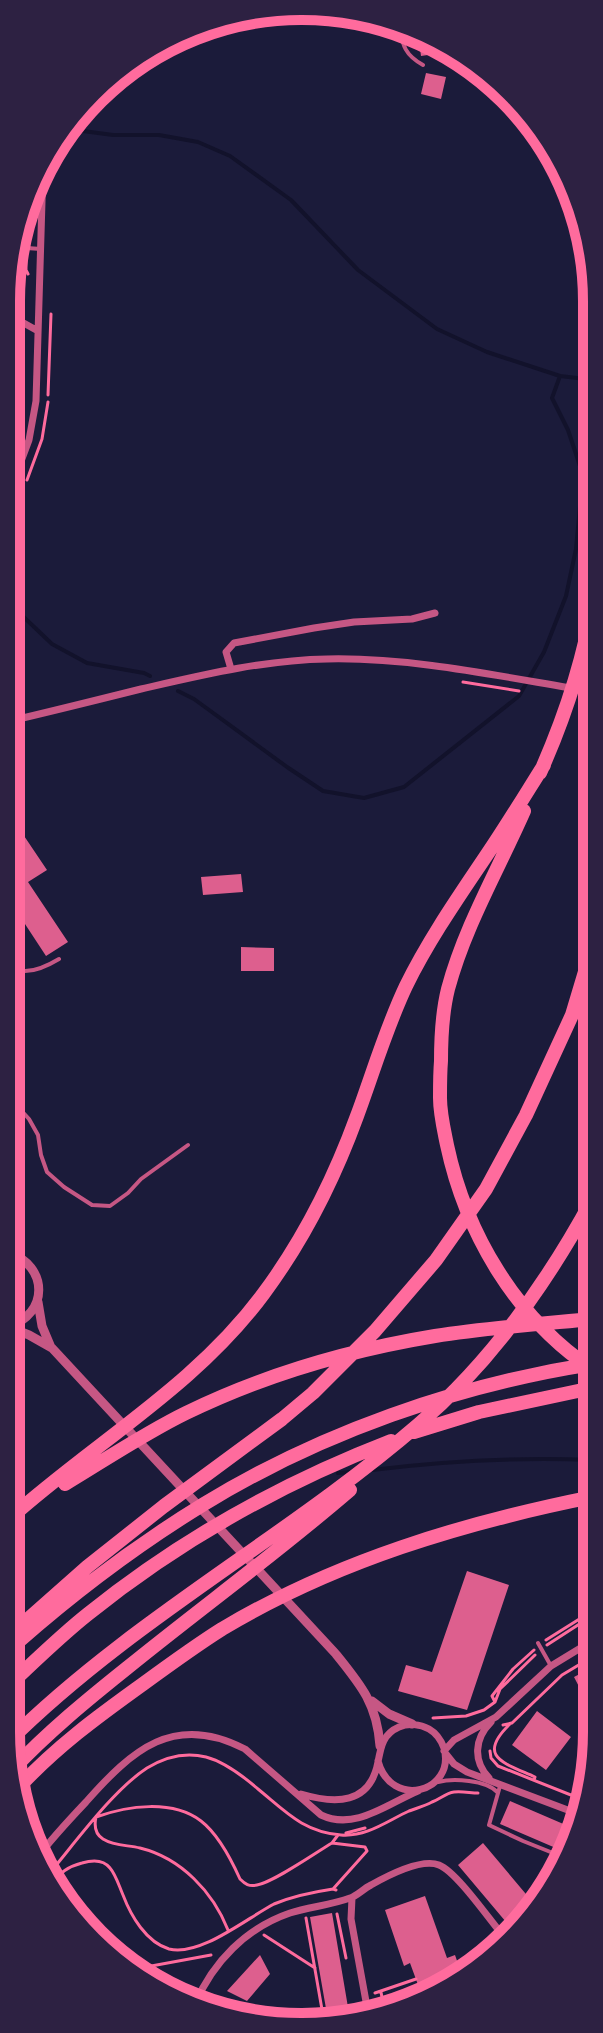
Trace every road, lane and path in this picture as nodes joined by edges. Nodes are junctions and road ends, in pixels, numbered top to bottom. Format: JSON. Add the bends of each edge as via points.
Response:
{"nodes":[{"id":1,"x":402,"y":38,"type":"edge"},
{"id":2,"x":423,"y":65,"type":"dead end"},
{"id":3,"x":42,"y":191,"type":"edge"},
{"id":4,"x":26,"y":243,"type":"edge"},
{"id":5,"x":26,"y":248,"type":"junction"},
{"id":6,"x":41,"y":249,"type":"junction"},
{"id":7,"x":29,"y":276,"type":"dead end"},
{"id":8,"x":20,"y":321,"type":"edge"},
{"id":9,"x":38,"y":331,"type":"junction"},
{"id":10,"x":20,"y":466,"type":"edge"},
{"id":11,"x":435,"y":613,"type":"dead end"},
{"id":12,"x":583,"y":650,"type":"edge"},
{"id":13,"x":231,"y":669,"type":"junction"},
{"id":14,"x":583,"y":690,"type":"edge"},
{"id":15,"x":20,"y":718,"type":"edge"},
{"id":16,"x":544,"y":765,"type":"junction"},
{"id":17,"x":59,"y":959,"type":"dead end"},
{"id":18,"x":20,"y":970,"type":"edge"},
{"id":19,"x":583,"y":978,"type":"edge"},
{"id":20,"x":21,"y":1110,"type":"edge"},
{"id":21,"x":188,"y":1145,"type":"dead end"},
{"id":22,"x":583,"y":1216,"type":"edge"},
{"id":23,"x":21,"y":1258,"type":"edge"},
{"id":24,"x":39,"y":1295,"type":"junction"},
{"id":25,"x":583,"y":1320,"type":"edge"},
{"id":26,"x":21,"y":1322,"type":"edge"},
{"id":27,"x":21,"y":1332,"type":"edge"},
{"id":28,"x":52,"y":1348,"type":"junction"},
{"id":29,"x":583,"y":1360,"type":"edge"},
{"id":30,"x":583,"y":1368,"type":"edge"},
{"id":31,"x":583,"y":1390,"type":"edge"},
{"id":32,"x":583,"y":1499,"type":"edge"},
{"id":33,"x":21,"y":1510,"type":"edge"},
{"id":34,"x":21,"y":1512,"type":"edge"},
{"id":35,"x":273,"y":1545,"type":"junction"},
{"id":36,"x":21,"y":1627,"type":"edge"},
{"id":37,"x":21,"y":1640,"type":"edge"},
{"id":38,"x":538,"y":1643,"type":"dead end"},
{"id":39,"x":583,"y":1646,"type":"edge"},
{"id":40,"x":583,"y":1662,"type":"edge"},
{"id":41,"x":551,"y":1666,"type":"junction"},
{"id":42,"x":21,"y":1674,"type":"edge"},
{"id":43,"x":369,"y":1698,"type":"junction"},
{"id":44,"x":495,"y":1702,"type":"dead end"},
{"id":45,"x":428,"y":1717,"type":"dead end"},
{"id":46,"x":496,"y":1717,"type":"junction"},
{"id":47,"x":512,"y":1723,"type":"junction"},
{"id":48,"x":412,"y":1724,"type":"junction"},
{"id":49,"x":21,"y":1730,"type":"edge"},
{"id":50,"x":493,"y":1735,"type":"dead end"},
{"id":51,"x":490,"y":1741,"type":"dead end"},
{"id":52,"x":380,"y":1746,"type":"junction"},
{"id":53,"x":445,"y":1752,"type":"junction"},
{"id":54,"x":22,"y":1761,"type":"edge"},
{"id":55,"x":378,"y":1761,"type":"junction"},
{"id":56,"x":534,"y":1780,"type":"junction"},
{"id":57,"x":24,"y":1782,"type":"edge"},
{"id":58,"x":432,"y":1784,"type":"junction"},
{"id":59,"x":499,"y":1784,"type":"junction"},
{"id":60,"x":418,"y":1791,"type":"junction"},
{"id":61,"x":296,"y":1792,"type":"junction"},
{"id":62,"x":475,"y":1793,"type":"dead end"},
{"id":63,"x":497,"y":1795,"type":"junction"},
{"id":64,"x":575,"y":1797,"type":"edge"},
{"id":65,"x":571,"y":1811,"type":"edge"},
{"id":66,"x":96,"y":1817,"type":"junction"},
{"id":67,"x":338,"y":1835,"type":"junction"},
{"id":68,"x":332,"y":1843,"type":"junction"},
{"id":69,"x":45,"y":1848,"type":"edge"},
{"id":70,"x":555,"y":1854,"type":"edge"},
{"id":71,"x":55,"y":1867,"type":"edge"},
{"id":72,"x":60,"y":1875,"type":"edge"},
{"id":73,"x":333,"y":1889,"type":"dead end"},
{"id":74,"x":352,"y":1898,"type":"junction"},
{"id":75,"x":337,"y":1911,"type":"dead end"},
{"id":76,"x":306,"y":1916,"type":"dead end"},
{"id":77,"x":256,"y":1930,"type":"junction"},
{"id":78,"x":500,"y":1932,"type":"edge"},
{"id":79,"x":220,"y":1963,"type":"junction"},
{"id":80,"x":147,"y":1967,"type":"edge"},
{"id":81,"x":315,"y":1968,"type":"junction"},
{"id":82,"x":348,"y":1968,"type":"dead end"},
{"id":83,"x":416,"y":1979,"type":"dead end"},
{"id":84,"x":386,"y":1988,"type":"dead end"},
{"id":85,"x":381,"y":1992,"type":"dead end"},
{"id":86,"x":200,"y":1994,"type":"edge"},
{"id":87,"x":383,"y":2001,"type":"edge"},
{"id":88,"x":367,"y":2005,"type":"edge"},
{"id":89,"x":322,"y":2012,"type":"edge"}],
"edges":[{"from":1,"to":2,"type":"lane","via":[[410,58]]},
{"from":3,"to":6,"type":"street"},
{"from":4,"to":5,"type":"path"},
{"from":5,"to":6,"type":"lane"},
{"from":5,"to":7,"type":"path"},
{"from":6,"to":9,"type":"street"},
{"from":8,"to":9,"type":"street"},
{"from":9,"to":10,"type":"street","via":[[36,401]]},
{"from":11,"to":13,"type":"street","via":[[234,643],[226,652]]},
{"from":12,"to":16,"type":"highway"},
{"from":13,"to":14,"type":"street","via":[[367,659]]},
{"from":13,"to":15,"type":"street"},
{"from":16,"to":29,"type":"highway","via":[[457,958],[443,1015],[440,1100],[462,1200],[492,1261],[552,1338]]},
{"from":16,"to":33,"type":"highway","via":[[405,987],[334,1174],[264,1293],[204,1361]]},
{"from":17,"to":18,"type":"lane"},
{"from":19,"to":36,"type":"highway","via":[[572,1015],[507,1154],[442,1252],[375,1331],[282,1419],[87,1567]]},
{"from":20,"to":21,"type":"lane","via":[[38,1135],[47,1172],[92,1205],[110,1206]]},
{"from":22,"to":35,"type":"highway","via":[[524,1309],[456,1388]]},
{"from":23,"to":24,"type":"street","via":[[35,1272]]},
{"from":24,"to":26,"type":"street"},
{"from":24,"to":28,"type":"street","via":[[42,1326]]},
{"from":25,"to":34,"type":"highway","via":[[436,1336],[284,1373],[185,1414]]},
{"from":27,"to":28,"type":"street"},
{"from":28,"to":43,"type":"street","via":[[335,1653]]},
{"from":30,"to":37,"type":"highway","via":[[422,1405],[303,1452],[165,1529]]},
{"from":31,"to":42,"type":"highway","via":[[424,1428],[257,1501],[130,1581]]},
{"from":32,"to":57,"type":"highway","via":[[424,1539],[263,1606],[192,1648],[82,1728]]},
{"from":35,"to":49,"type":"highway","via":[[111,1652]]},
{"from":35,"to":54,"type":"highway"},
{"from":38,"to":41,"type":"lane"},
{"from":39,"to":41,"type":"street"},
{"from":40,"to":47,"type":"path","via":[[562,1675]]},
{"from":41,"to":46,"type":"street"},
{"from":43,"to":48,"type":"street"},
{"from":43,"to":52,"type":"street"},
{"from":44,"to":45,"type":"path","via":[[466,1716]]},
{"from":46,"to":53,"type":"street","via":[[454,1740]]},
{"from":46,"to":59,"type":"street","via":[[481,1734],[477,1755],[481,1769]]},
{"from":47,"to":50,"type":"path"},
{"from":47,"to":56,"type":"path","via":[[495,1741],[495,1752]]},
{"from":48,"to":52,"type":"street","via":[[396,1728]]},
{"from":48,"to":53,"type":"street","via":[[436,1735]]},
{"from":51,"to":56,"type":"path","via":[[491,1758],[498,1766]]},
{"from":52,"to":55,"type":"street"},
{"from":53,"to":58,"type":"street","via":[[443,1770]]},
{"from":53,"to":59,"type":"street","via":[[460,1769]]},
{"from":55,"to":60,"type":"street","via":[[391,1785]]},
{"from":55,"to":61,"type":"street","via":[[372,1780],[348,1799],[321,1800]]},
{"from":56,"to":64,"type":"path"},
{"from":58,"to":60,"type":"street"},
{"from":58,"to":63,"type":"lane","via":[[460,1780],[492,1787]]},
{"from":59,"to":63,"type":"lane"},
{"from":59,"to":65,"type":"street"},
{"from":60,"to":61,"type":"street","via":[[342,1821],[321,1815]]},
{"from":61,"to":69,"type":"street","via":[[233,1743],[206,1735],[162,1739],[124,1762]]},
{"from":62,"to":67,"type":"path","via":[[446,1794],[364,1833]]},
{"from":63,"to":67,"type":"path","via":[[450,1788],[363,1829]]},
{"from":63,"to":70,"type":"lane","via":[[489,1825]]},
{"from":66,"to":67,"type":"path","via":[[148,1768],[185,1755],[222,1763],[290,1818]]},
{"from":66,"to":68,"type":"path","via":[[132,1808],[189,1814],[213,1832],[240,1879],[255,1886]]},
{"from":66,"to":71,"type":"path"},
{"from":66,"to":72,"type":"path","via":[[94,1826],[104,1840],[158,1854],[200,1884],[220,1909],[228,1930],[186,1949],[170,1949],[156,1943],[131,1915],[109,1866],[92,1861]]},
{"from":67,"to":68,"type":"path"},
{"from":68,"to":73,"type":"path","via":[[367,1851]]},
{"from":74,"to":77,"type":"street","via":[[287,1914]]},
{"from":74,"to":78,"type":"street","via":[[415,1866],[435,1864],[451,1873]]},
{"from":74,"to":88,"type":"street"},
{"from":75,"to":82,"type":"path"},
{"from":76,"to":81,"type":"path"},
{"from":77,"to":79,"type":"street"},
{"from":77,"to":81,"type":"path"},
{"from":79,"to":80,"type":"path","via":[[211,1955]]},
{"from":79,"to":86,"type":"street"},
{"from":81,"to":89,"type":"path"},
{"from":83,"to":84,"type":"path"},
{"from":85,"to":87,"type":"path"}]}
